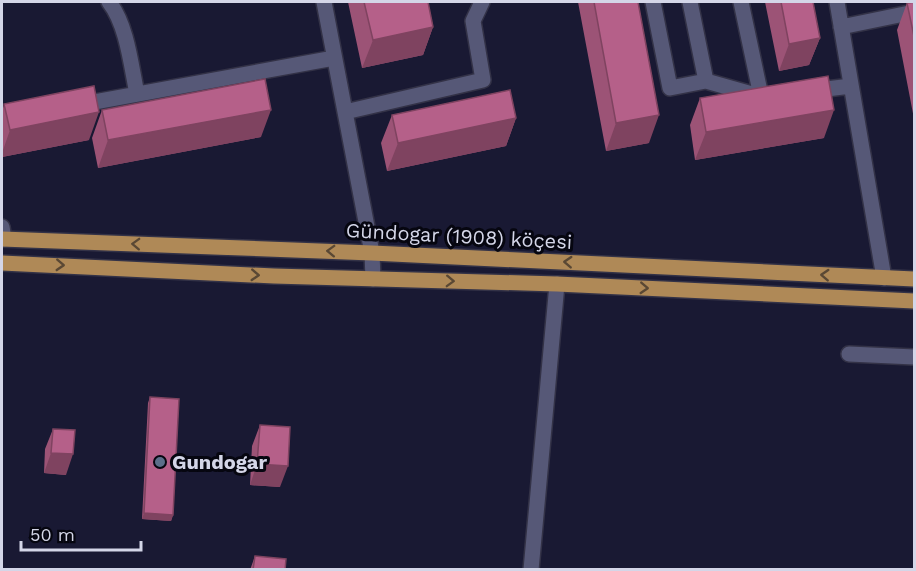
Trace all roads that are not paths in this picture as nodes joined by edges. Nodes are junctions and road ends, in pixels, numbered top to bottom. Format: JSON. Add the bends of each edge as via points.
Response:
{"nodes":[{"id":1,"x":109,"y":2,"type":"edge"},
{"id":2,"x":324,"y":2,"type":"edge"},
{"id":3,"x":482,"y":2,"type":"edge"},
{"id":4,"x":653,"y":2,"type":"edge"},
{"id":5,"x":690,"y":2,"type":"edge"},
{"id":6,"x":741,"y":2,"type":"edge"},
{"id":7,"x":837,"y":2,"type":"edge"},
{"id":8,"x":915,"y":12,"type":"edge"},
{"id":9,"x":842,"y":27,"type":"junction"},
{"id":10,"x":334,"y":58,"type":"junction"},
{"id":11,"x":706,"y":81,"type":"junction"},
{"id":12,"x":851,"y":86,"type":"junction"},
{"id":13,"x":795,"y":92,"type":"edge"},
{"id":14,"x":137,"y":94,"type":"junction"},
{"id":15,"x":69,"y":106,"type":"edge"},
{"id":16,"x":345,"y":111,"type":"junction"},
{"id":17,"x":2,"y":235,"type":"edge"},
{"id":18,"x":372,"y":253,"type":"junction"},
{"id":19,"x":2,"y":263,"type":"edge"},
{"id":20,"x":884,"y":278,"type":"junction"},
{"id":21,"x":373,"y":279,"type":"junction"},
{"id":22,"x":915,"y":279,"type":"edge"},
{"id":23,"x":557,"y":284,"type":"junction"},
{"id":24,"x":884,"y":300,"type":"junction"},
{"id":25,"x":915,"y":301,"type":"edge"},
{"id":26,"x":849,"y":354,"type":"dead end"},
{"id":27,"x":915,"y":357,"type":"edge"},
{"id":28,"x":531,"y":570,"type":"edge"}],
"edges":[{"from":1,"to":14,"type":"street","via":[[126,41]]},
{"from":2,"to":10,"type":"street"},
{"from":3,"to":16,"type":"street","via":[[473,21],[483,80]]},
{"from":4,"to":11,"type":"street","via":[[670,88]]},
{"from":5,"to":11,"type":"street"},
{"from":6,"to":11,"type":"street","via":[[766,96]]},
{"from":7,"to":9,"type":"street"},
{"from":8,"to":9,"type":"street"},
{"from":9,"to":12,"type":"street"},
{"from":10,"to":14,"type":"street"},
{"from":10,"to":16,"type":"street"},
{"from":12,"to":13,"type":"street"},
{"from":12,"to":20,"type":"street"},
{"from":14,"to":15,"type":"street"},
{"from":16,"to":18,"type":"street"},
{"from":18,"to":17,"type":"main road","name":"Gündogar (1908) köçesi","one_way":true},
{"from":20,"to":18,"type":"main road","name":"Gündogar (1908) köçesi","one_way":true},
{"from":18,"to":21,"type":"street"},
{"from":19,"to":21,"type":"main road","one_way":true},
{"from":20,"to":22,"type":"main road","name":"Gündogar (1908) köçesi"},
{"from":20,"to":24,"type":"main road"},
{"from":21,"to":23,"type":"main road","one_way":true},
{"from":23,"to":24,"type":"main road","one_way":true},
{"from":23,"to":28,"type":"street"},
{"from":24,"to":25,"type":"main road"},
{"from":26,"to":27,"type":"street"}]}
